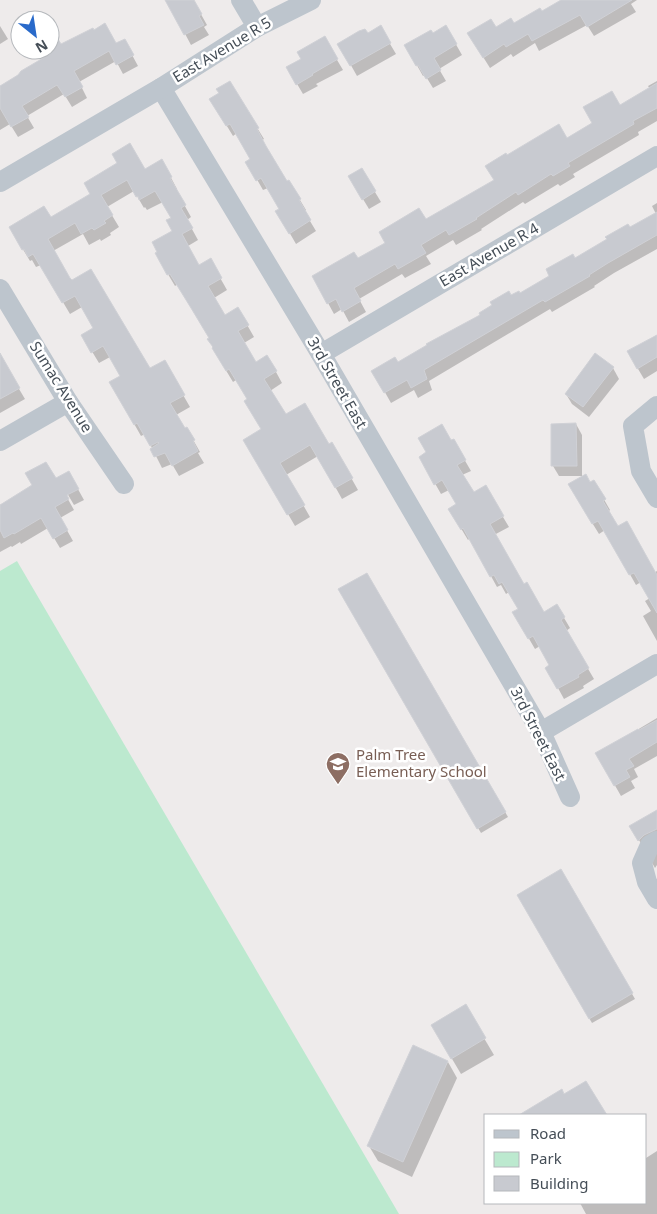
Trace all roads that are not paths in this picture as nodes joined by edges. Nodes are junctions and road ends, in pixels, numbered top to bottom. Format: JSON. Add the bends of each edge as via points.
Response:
{"nodes":[{"id":1,"x":241,"y":0,"type":"edge"},
{"id":2,"x":311,"y":0,"type":"edge"},
{"id":3,"x":257,"y":27,"type":"junction"},
{"id":4,"x":161,"y":88,"type":"junction"},
{"id":5,"x":657,"y":156,"type":"edge"},
{"id":6,"x":0,"y":182,"type":"edge"},
{"id":7,"x":0,"y":289,"type":"edge"},
{"id":8,"x":321,"y":354,"type":"junction"},
{"id":9,"x":68,"y":402,"type":"junction"},
{"id":10,"x":657,"y":406,"type":"edge"},
{"id":11,"x":0,"y":441,"type":"edge"},
{"id":12,"x":124,"y":484,"type":"dead end"},
{"id":13,"x":657,"y":498,"type":"edge"},
{"id":14,"x":657,"y":664,"type":"edge"},
{"id":15,"x":541,"y":732,"type":"junction"},
{"id":16,"x":570,"y":797,"type":"dead end"},
{"id":17,"x":657,"y":841,"type":"edge"},
{"id":18,"x":657,"y":899,"type":"edge"}],
"edges":[{"from":1,"to":3,"type":"street"},
{"from":2,"to":3,"type":"street","name":"East Avenue R 5"},
{"from":3,"to":4,"type":"street","name":"East Avenue R 5"},
{"from":4,"to":6,"type":"street"},
{"from":4,"to":8,"type":"street","name":"3rd Street East"},
{"from":5,"to":8,"type":"street","name":"East Avenue R 4"},
{"from":7,"to":9,"type":"street","name":"Sumac Avenue"},
{"from":8,"to":15,"type":"street","name":"3rd Street East"},
{"from":9,"to":11,"type":"street"},
{"from":9,"to":12,"type":"street","name":"Sumac Avenue"},
{"from":10,"to":13,"type":"street","via":[[633,426],[640,471]]},
{"from":14,"to":15,"type":"street"},
{"from":15,"to":16,"type":"street","name":"3rd Street East"},
{"from":17,"to":18,"type":"street","via":[[650,845],[642,863],[647,882]]}]}
